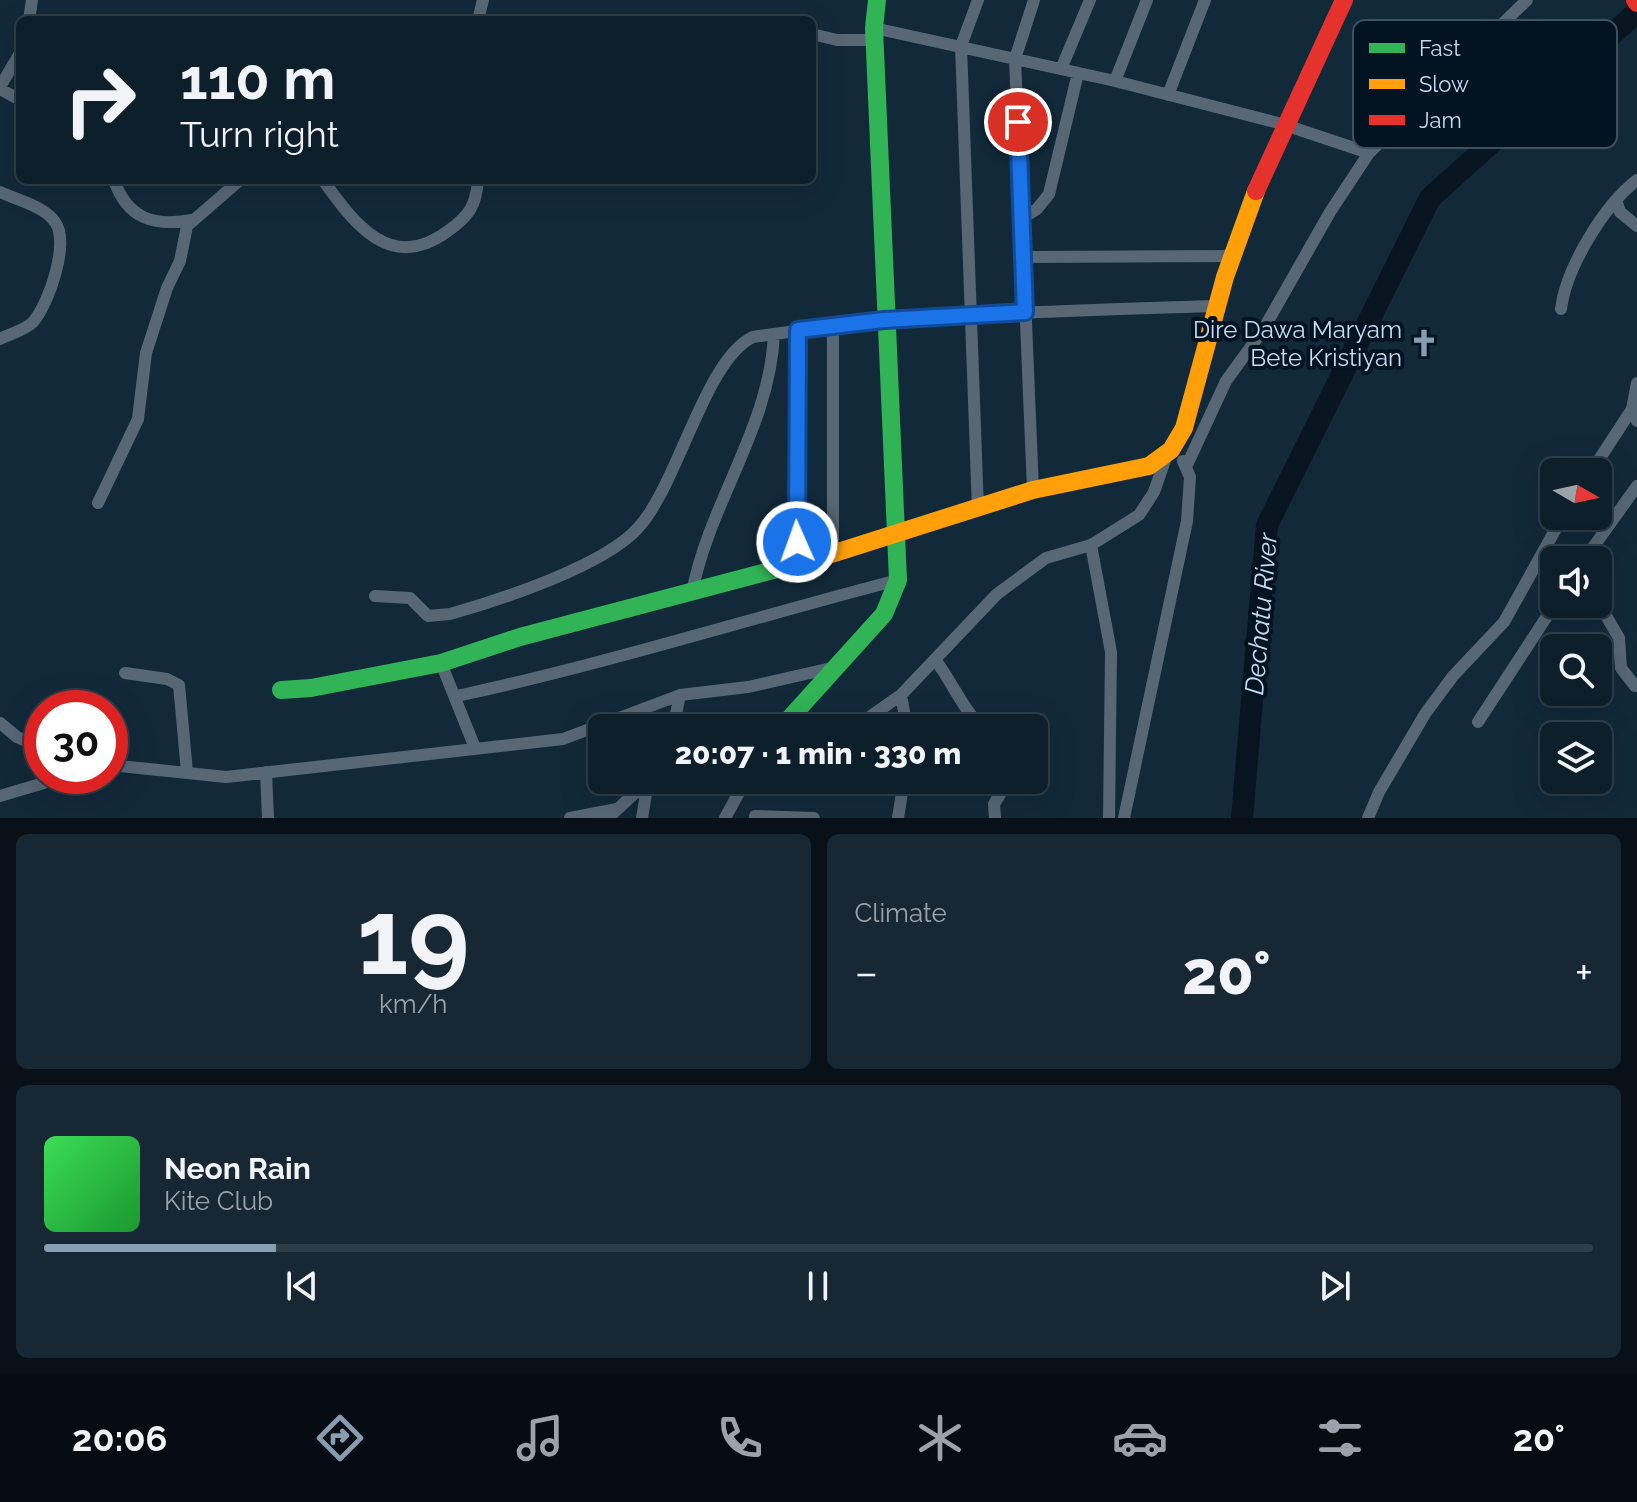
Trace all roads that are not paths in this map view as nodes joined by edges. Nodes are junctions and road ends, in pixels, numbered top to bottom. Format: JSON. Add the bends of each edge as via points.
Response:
{"nodes":[{"id":1,"x":877,"y":0,"type":"edge"},
{"id":2,"x":978,"y":0,"type":"edge"},
{"id":3,"x":1034,"y":0,"type":"edge"},
{"id":4,"x":1090,"y":0,"type":"edge"},
{"id":5,"x":1147,"y":0,"type":"edge"},
{"id":6,"x":1205,"y":0,"type":"edge"},
{"id":7,"x":1344,"y":0,"type":"edge"},
{"id":8,"x":1527,"y":0,"type":"edge"},
{"id":9,"x":1506,"y":20,"type":"edge"},
{"id":10,"x":874,"y":34,"type":"junction"},
{"id":11,"x":816,"y":35,"type":"edge"},
{"id":12,"x":961,"y":46,"type":"junction"},
{"id":13,"x":1015,"y":59,"type":"junction"},
{"id":14,"x":16,"y":60,"type":"edge"},
{"id":15,"x":1061,"y":69,"type":"junction"},
{"id":16,"x":1078,"y":73,"type":"junction"},
{"id":17,"x":1115,"y":81,"type":"junction"},
{"id":18,"x":0,"y":88,"type":"edge"},
{"id":19,"x":1168,"y":95,"type":"junction"},
{"id":20,"x":1282,"y":124,"type":"junction"},
{"id":21,"x":1353,"y":148,"type":"edge"},
{"id":22,"x":1354,"y":148,"type":"edge"},
{"id":23,"x":1374,"y":148,"type":"edge"},
{"id":24,"x":1369,"y":153,"type":"junction"},
{"id":25,"x":1637,"y":180,"type":"edge"},
{"id":26,"x":115,"y":184,"type":"edge"},
{"id":27,"x":235,"y":184,"type":"edge"},
{"id":28,"x":326,"y":184,"type":"edge"},
{"id":29,"x":477,"y":184,"type":"edge"},
{"id":30,"x":0,"y":192,"type":"edge"},
{"id":31,"x":1617,"y":203,"type":"junction"},
{"id":32,"x":1022,"y":218,"type":"junction"},
{"id":33,"x":192,"y":220,"type":"junction"},
{"id":34,"x":176,"y":222,"type":"junction"},
{"id":35,"x":1637,"y":226,"type":"edge"},
{"id":36,"x":184,"y":235,"type":"junction"},
{"id":37,"x":1233,"y":256,"type":"junction"},
{"id":38,"x":1024,"y":257,"type":"junction"},
{"id":39,"x":1214,"y":306,"type":"junction"},
{"id":40,"x":1561,"y":309,"type":"dead end"},
{"id":41,"x":1025,"y":312,"type":"junction"},
{"id":42,"x":971,"y":314,"type":"junction"},
{"id":43,"x":884,"y":320,"type":"junction"},
{"id":44,"x":833,"y":326,"type":"junction"},
{"id":45,"x":798,"y":330,"type":"junction"},
{"id":46,"x":774,"y":334,"type":"junction"},
{"id":47,"x":0,"y":339,"type":"edge"},
{"id":48,"x":1637,"y":383,"type":"edge"},
{"id":49,"x":1635,"y":415,"type":"edge"},
{"id":50,"x":1168,"y":455,"type":"junction"},
{"id":51,"x":1602,"y":458,"type":"edge"},
{"id":52,"x":1187,"y":465,"type":"junction"},
{"id":53,"x":1637,"y":486,"type":"edge"},
{"id":54,"x":1033,"y":490,"type":"junction"},
{"id":55,"x":98,"y":503,"type":"dead end"},
{"id":56,"x":978,"y":510,"type":"junction"},
{"id":57,"x":1555,"y":530,"type":"edge"},
{"id":58,"x":897,"y":534,"type":"junction"},
{"id":59,"x":1091,"y":545,"type":"junction"},
{"id":60,"x":1594,"y":546,"type":"edge"},
{"id":61,"x":833,"y":554,"type":"junction"},
{"id":62,"x":797,"y":564,"type":"junction"},
{"id":63,"x":898,"y":580,"type":"junction"},
{"id":64,"x":692,"y":593,"type":"junction"},
{"id":65,"x":375,"y":596,"type":"dead end"},
{"id":66,"x":1546,"y":618,"type":"edge"},
{"id":67,"x":1607,"y":618,"type":"edge"},
{"id":68,"x":936,"y":661,"type":"junction"},
{"id":69,"x":441,"y":663,"type":"junction"},
{"id":70,"x":836,"y":667,"type":"junction"},
{"id":71,"x":125,"y":673,"type":"dead end"},
{"id":72,"x":1635,"y":686,"type":"edge"},
{"id":73,"x":281,"y":690,"type":"dead end"},
{"id":74,"x":680,"y":695,"type":"junction"},
{"id":75,"x":901,"y":695,"type":"junction"},
{"id":76,"x":457,"y":696,"type":"junction"},
{"id":77,"x":676,"y":714,"type":"edge"},
{"id":78,"x":794,"y":714,"type":"edge"},
{"id":79,"x":874,"y":714,"type":"edge"},
{"id":80,"x":904,"y":714,"type":"edge"},
{"id":81,"x":969,"y":714,"type":"edge"},
{"id":82,"x":1478,"y":722,"type":"dead end"},
{"id":83,"x":0,"y":723,"type":"edge"},
{"id":84,"x":24,"y":740,"type":"edge"},
{"id":85,"x":475,"y":748,"type":"junction"},
{"id":86,"x":128,"y":767,"type":"edge"},
{"id":87,"x":187,"y":772,"type":"junction"},
{"id":88,"x":266,"y":772,"type":"junction"},
{"id":89,"x":24,"y":789,"type":"edge"},
{"id":90,"x":633,"y":794,"type":"edge"},
{"id":91,"x":646,"y":794,"type":"edge"},
{"id":92,"x":738,"y":794,"type":"edge"},
{"id":93,"x":740,"y":794,"type":"edge"},
{"id":94,"x":902,"y":794,"type":"edge"},
{"id":95,"x":1000,"y":794,"type":"edge"},
{"id":96,"x":0,"y":796,"type":"edge"},
{"id":97,"x":612,"y":813,"type":"edge"},
{"id":98,"x":755,"y":817,"type":"edge"},
{"id":99,"x":268,"y":818,"type":"edge"},
{"id":100,"x":570,"y":818,"type":"edge"},
{"id":101,"x":642,"y":818,"type":"edge"},
{"id":102,"x":725,"y":818,"type":"edge"},
{"id":103,"x":814,"y":818,"type":"edge"},
{"id":104,"x":898,"y":818,"type":"edge"},
{"id":105,"x":995,"y":818,"type":"edge"},
{"id":106,"x":1109,"y":818,"type":"edge"},
{"id":107,"x":1124,"y":818,"type":"edge"},
{"id":108,"x":1368,"y":818,"type":"edge"}],
"edges":[{"from":1,"to":10,"type":"street"},
{"from":2,"to":12,"type":"street"},
{"from":3,"to":13,"type":"street"},
{"from":4,"to":15,"type":"street"},
{"from":5,"to":17,"type":"street"},
{"from":6,"to":19,"type":"street"},
{"from":7,"to":20,"type":"street"},
{"from":8,"to":9,"type":"street"},
{"from":10,"to":11,"type":"street","via":[[837,40]]},
{"from":10,"to":12,"type":"street"},
{"from":10,"to":43,"type":"street"},
{"from":12,"to":13,"type":"street"},
{"from":12,"to":42,"type":"street"},
{"from":13,"to":15,"type":"street"},
{"from":13,"to":32,"type":"street"},
{"from":14,"to":18,"type":"street"},
{"from":15,"to":16,"type":"street"},
{"from":16,"to":17,"type":"street"},
{"from":16,"to":32,"type":"street","via":[[1049,194]]},
{"from":17,"to":19,"type":"street"},
{"from":19,"to":20,"type":"street"},
{"from":20,"to":21,"type":"street"},
{"from":20,"to":37,"type":"street"},
{"from":22,"to":24,"type":"street"},
{"from":23,"to":24,"type":"street"},
{"from":24,"to":52,"type":"street","via":[[1263,330],[1226,381]]},
{"from":25,"to":31,"type":"street"},
{"from":26,"to":34,"type":"street","via":[[121,201],[137,214]]},
{"from":27,"to":33,"type":"street"},
{"from":28,"to":29,"type":"street","via":[[371,236],[415,248],[466,218]]},
{"from":30,"to":47,"type":"street","via":[[41,210],[61,234],[55,275],[38,316]]},
{"from":31,"to":35,"type":"street"},
{"from":31,"to":40,"type":"street","via":[[1573,264]]},
{"from":32,"to":38,"type":"street"},
{"from":33,"to":34,"type":"street"},
{"from":33,"to":36,"type":"street"},
{"from":34,"to":36,"type":"street"},
{"from":36,"to":55,"type":"street","via":[[180,261],[146,353],[138,419]]},
{"from":37,"to":38,"type":"street"},
{"from":37,"to":39,"type":"street"},
{"from":38,"to":41,"type":"street"},
{"from":39,"to":41,"type":"street"},
{"from":39,"to":50,"type":"street","via":[[1188,416]]},
{"from":41,"to":42,"type":"street"},
{"from":41,"to":54,"type":"street"},
{"from":42,"to":43,"type":"street"},
{"from":42,"to":56,"type":"street"},
{"from":43,"to":44,"type":"street"},
{"from":43,"to":58,"type":"street"},
{"from":44,"to":45,"type":"street"},
{"from":44,"to":61,"type":"street"},
{"from":45,"to":46,"type":"street"},
{"from":45,"to":62,"type":"street"},
{"from":46,"to":64,"type":"street","via":[[763,405],[701,556]]},
{"from":46,"to":65,"type":"street","via":[[753,337],[735,349],[695,419],[656,506],[623,544],[450,614],[428,616],[410,598]]},
{"from":48,"to":49,"type":"street"},
{"from":49,"to":51,"type":"street"},
{"from":50,"to":52,"type":"street"},
{"from":50,"to":54,"type":"street","via":[[1149,466]]},
{"from":50,"to":59,"type":"street","via":[[1139,515]]},
{"from":52,"to":107,"type":"street","via":[[1187,521]]},
{"from":53,"to":60,"type":"street"},
{"from":54,"to":56,"type":"street"},
{"from":56,"to":58,"type":"street"},
{"from":57,"to":108,"type":"street","via":[[1504,622],[1425,714]]},
{"from":58,"to":61,"type":"street"},
{"from":58,"to":63,"type":"street"},
{"from":59,"to":68,"type":"street","via":[[1046,558],[997,594]]},
{"from":59,"to":106,"type":"street","via":[[1111,652]]},
{"from":61,"to":62,"type":"street"},
{"from":62,"to":64,"type":"street"},
{"from":63,"to":70,"type":"street","via":[[884,614]]},
{"from":63,"to":76,"type":"street","via":[[569,672]]},
{"from":64,"to":69,"type":"street"},
{"from":66,"to":82,"type":"street"},
{"from":67,"to":72,"type":"street","via":[[1619,638],[1621,668]]},
{"from":68,"to":75,"type":"street"},
{"from":68,"to":81,"type":"street"},
{"from":69,"to":73,"type":"street"},
{"from":69,"to":76,"type":"street"},
{"from":70,"to":74,"type":"street","via":[[748,687]]},
{"from":70,"to":78,"type":"street"},
{"from":71,"to":87,"type":"street","via":[[179,685]]},
{"from":74,"to":77,"type":"street"},
{"from":74,"to":85,"type":"street","via":[[563,739]]},
{"from":75,"to":79,"type":"street"},
{"from":75,"to":80,"type":"street"},
{"from":76,"to":85,"type":"street"},
{"from":83,"to":84,"type":"street"},
{"from":85,"to":88,"type":"street"},
{"from":86,"to":87,"type":"street"},
{"from":87,"to":88,"type":"street","via":[[226,777]]},
{"from":88,"to":99,"type":"street"},
{"from":89,"to":96,"type":"street"},
{"from":90,"to":97,"type":"street"},
{"from":91,"to":101,"type":"street"},
{"from":92,"to":102,"type":"street"},
{"from":93,"to":98,"type":"street"},
{"from":94,"to":104,"type":"street"},
{"from":95,"to":105,"type":"street"},
{"from":97,"to":100,"type":"street"},
{"from":98,"to":103,"type":"street"}]}
